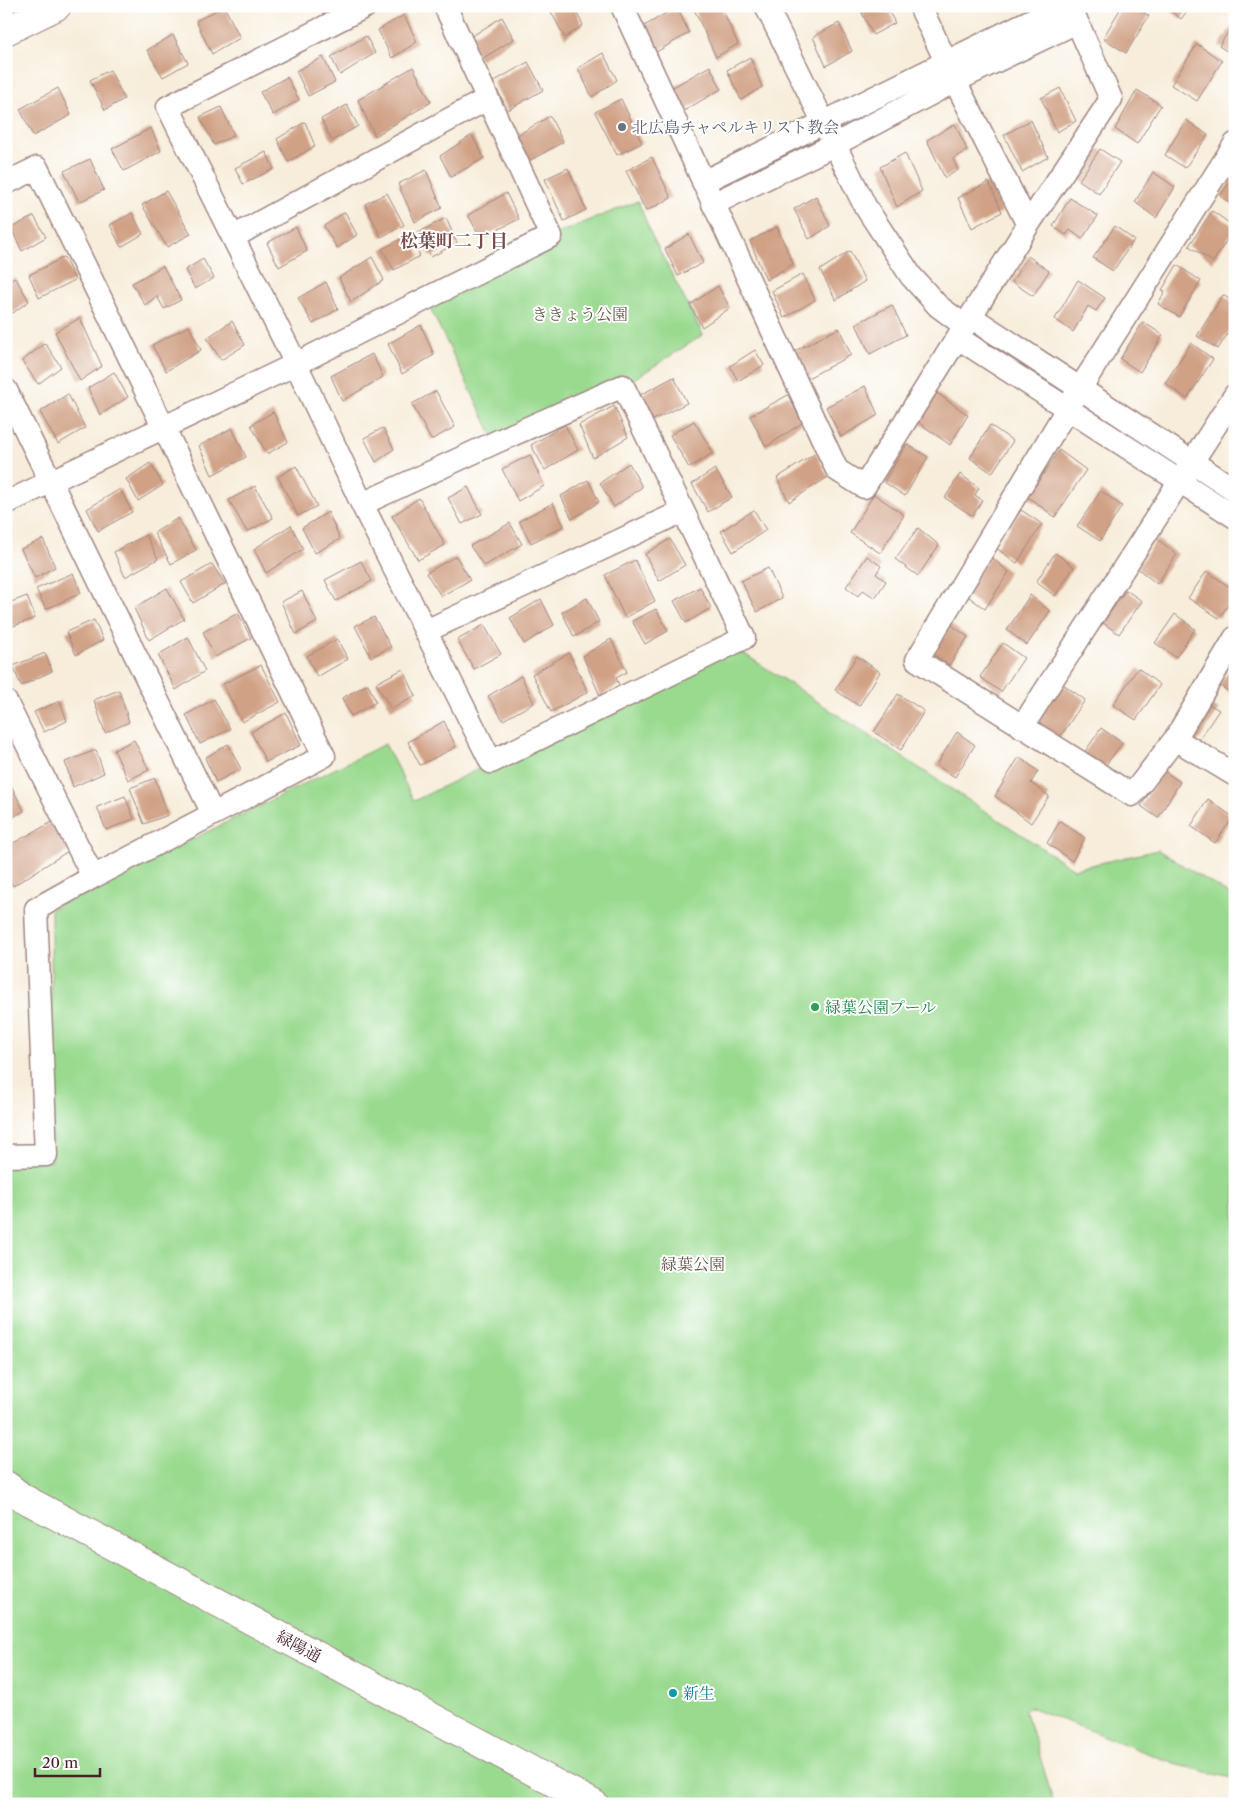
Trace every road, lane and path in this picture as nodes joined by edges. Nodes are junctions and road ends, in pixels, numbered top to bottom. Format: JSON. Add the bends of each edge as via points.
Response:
{"nodes":[{"id":1,"x":57,"y":6,"type":"edge"},
{"id":2,"x":366,"y":6,"type":"edge"},
{"id":3,"x":445,"y":6,"type":"edge"},
{"id":4,"x":622,"y":6,"type":"edge"},
{"id":5,"x":766,"y":6,"type":"edge"},
{"id":6,"x":920,"y":6,"type":"edge"},
{"id":7,"x":1060,"y":6,"type":"edge"},
{"id":8,"x":1073,"y":14,"type":"edge"},
{"id":9,"x":6,"y":31,"type":"edge"},
{"id":10,"x":950,"y":71,"type":"junction"},
{"id":11,"x":487,"y":100,"type":"junction"},
{"id":12,"x":823,"y":123,"type":"junction"},
{"id":13,"x":1235,"y":144,"type":"edge"},
{"id":14,"x":834,"y":145,"type":"junction"},
{"id":15,"x":702,"y":182,"type":"junction"},
{"id":16,"x":6,"y":183,"type":"edge"},
{"id":17,"x":713,"y":204,"type":"junction"},
{"id":18,"x":1028,"y":225,"type":"junction"},
{"id":19,"x":233,"y":237,"type":"junction"},
{"id":20,"x":965,"y":327,"type":"junction"},
{"id":21,"x":296,"y":364,"type":"junction"},
{"id":22,"x":1080,"y":389,"type":"junction"},
{"id":23,"x":6,"y":390,"type":"edge"},
{"id":24,"x":1235,"y":395,"type":"edge"},
{"id":25,"x":1067,"y":409,"type":"junction"},
{"id":26,"x":165,"y":428,"type":"junction"},
{"id":27,"x":1192,"y":462,"type":"junction"},
{"id":28,"x":52,"y":481,"type":"junction"},
{"id":29,"x":1179,"y":482,"type":"junction"},
{"id":30,"x":1235,"y":490,"type":"edge"},
{"id":31,"x":6,"y":504,"type":"edge"},
{"id":32,"x":362,"y":504,"type":"junction"},
{"id":33,"x":682,"y":511,"type":"junction"},
{"id":34,"x":1235,"y":518,"type":"edge"},
{"id":35,"x":426,"y":631,"type":"junction"},
{"id":36,"x":1235,"y":638,"type":"edge"},
{"id":37,"x":6,"y":702,"type":"edge"},
{"id":38,"x":1022,"y":727,"type":"junction"},
{"id":39,"x":1174,"y":739,"type":"junction"},
{"id":40,"x":1235,"y":775,"type":"edge"},
{"id":41,"x":213,"y":814,"type":"junction"},
{"id":42,"x":93,"y":877,"type":"junction"},
{"id":43,"x":6,"y":1156,"type":"edge"},
{"id":44,"x":6,"y":1485,"type":"edge"},
{"id":45,"x":594,"y":1804,"type":"edge"}],
"edges":[{"from":1,"to":9,"type":"street"},
{"from":2,"to":19,"type":"street","via":[[168,107]]},
{"from":3,"to":11,"type":"street"},
{"from":4,"to":15,"type":"street"},
{"from":5,"to":12,"type":"street"},
{"from":6,"to":10,"type":"street"},
{"from":7,"to":10,"type":"street"},
{"from":8,"to":10,"type":"street"},
{"from":8,"to":18,"type":"street","via":[[1111,99]]},
{"from":10,"to":12,"type":"street"},
{"from":10,"to":14,"type":"street"},
{"from":10,"to":18,"type":"street"},
{"from":11,"to":19,"type":"street"},
{"from":11,"to":21,"type":"street","via":[[551,236]]},
{"from":12,"to":14,"type":"street"},
{"from":12,"to":15,"type":"street"},
{"from":13,"to":22,"type":"street"},
{"from":14,"to":17,"type":"street"},
{"from":14,"to":20,"type":"street","via":[[865,206],[911,276],[938,306]]},
{"from":15,"to":17,"type":"street"},
{"from":16,"to":26,"type":"street","via":[[37,168]]},
{"from":17,"to":20,"type":"street","via":[[837,470],[864,487]]},
{"from":18,"to":20,"type":"street"},
{"from":19,"to":21,"type":"street"},
{"from":20,"to":22,"type":"street"},
{"from":20,"to":25,"type":"street"},
{"from":21,"to":26,"type":"street"},
{"from":21,"to":32,"type":"street"},
{"from":22,"to":25,"type":"street"},
{"from":22,"to":27,"type":"street"},
{"from":23,"to":28,"type":"street"},
{"from":24,"to":27,"type":"street"},
{"from":25,"to":29,"type":"street"},
{"from":25,"to":38,"type":"street","via":[[917,660]]},
{"from":26,"to":28,"type":"street"},
{"from":26,"to":41,"type":"street","via":[[324,756]]},
{"from":27,"to":29,"type":"street"},
{"from":27,"to":30,"type":"street"},
{"from":28,"to":31,"type":"street"},
{"from":28,"to":41,"type":"street"},
{"from":29,"to":34,"type":"street"},
{"from":29,"to":38,"type":"street"},
{"from":32,"to":33,"type":"street","via":[[623,386]]},
{"from":32,"to":35,"type":"street"},
{"from":33,"to":35,"type":"street"},
{"from":33,"to":35,"type":"street","via":[[744,638],[491,762]]},
{"from":36,"to":39,"type":"street"},
{"from":37,"to":42,"type":"street"},
{"from":38,"to":39,"type":"street","via":[[1132,795]]},
{"from":39,"to":40,"type":"street"},
{"from":41,"to":42,"type":"street"},
{"from":42,"to":43,"type":"street","via":[[36,909],[46,1155]]},
{"from":44,"to":45,"type":"street","name":"緑陽通","via":[[32,1503]]}]}
